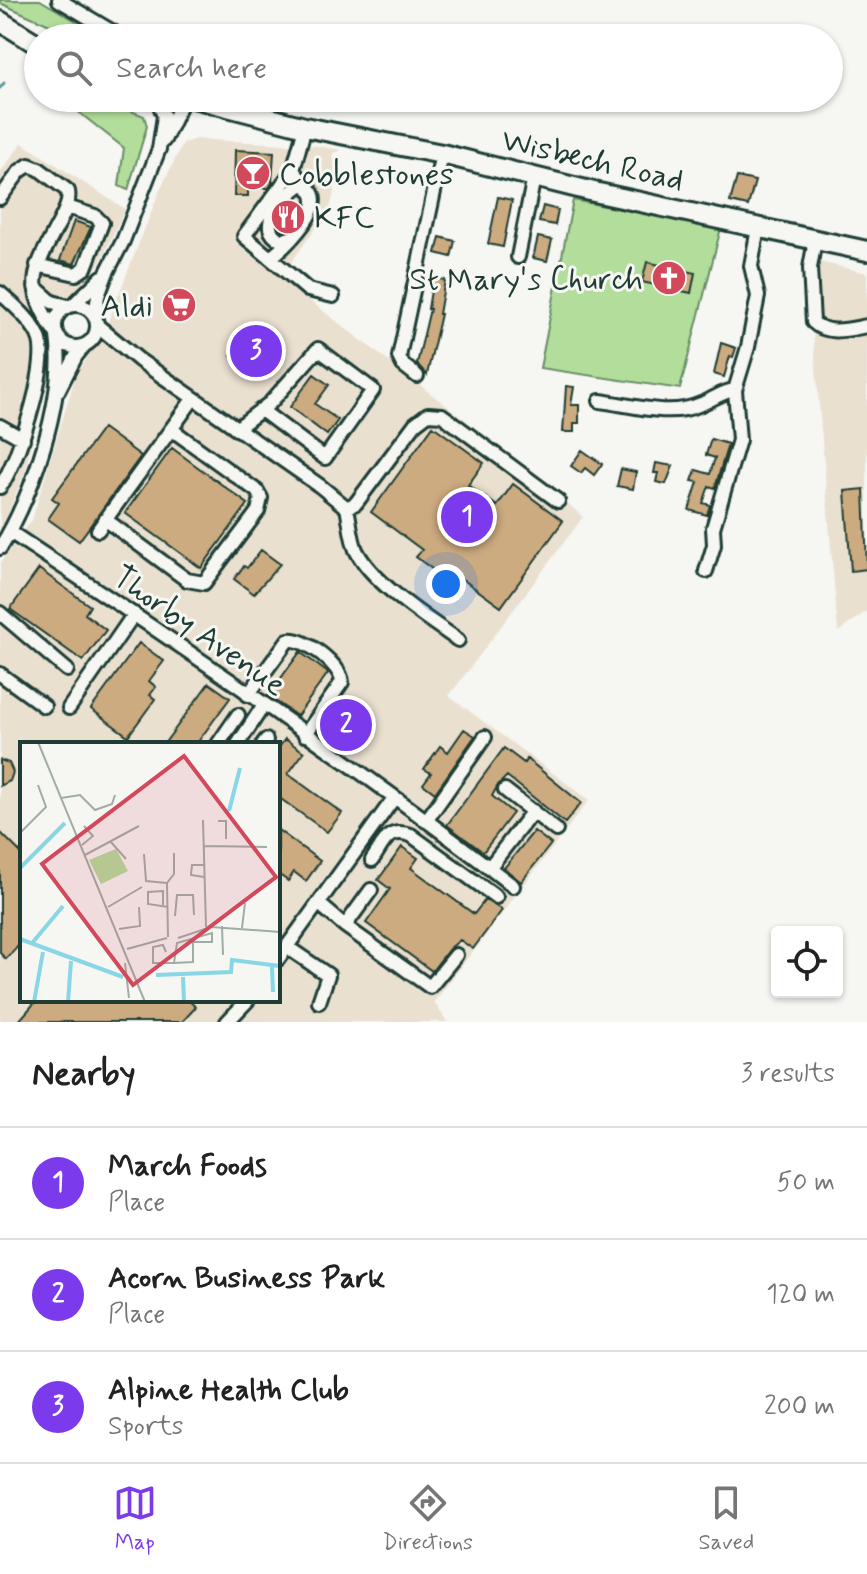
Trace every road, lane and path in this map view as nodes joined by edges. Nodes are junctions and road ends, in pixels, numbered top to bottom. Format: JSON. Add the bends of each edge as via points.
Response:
{"nodes":[{"id":1,"x":59,"y":0,"type":"edge"},
{"id":2,"x":0,"y":21,"type":"edge"},
{"id":3,"x":99,"y":24,"type":"edge"},
{"id":4,"x":24,"y":36,"type":"edge"},
{"id":5,"x":0,"y":37,"type":"edge"},
{"id":6,"x":24,"y":41,"type":"edge"},
{"id":7,"x":162,"y":112,"type":"edge"},
{"id":8,"x":178,"y":112,"type":"edge"},
{"id":9,"x":252,"y":112,"type":"edge"},
{"id":10,"x":305,"y":127,"type":"junction"},
{"id":11,"x":159,"y":149,"type":"junction"},
{"id":12,"x":442,"y":154,"type":"junction"},
{"id":13,"x":293,"y":170,"type":"junction"},
{"id":14,"x":534,"y":177,"type":"junction"},
{"id":15,"x":302,"y":184,"type":"junction"},
{"id":16,"x":0,"y":198,"type":"edge"},
{"id":17,"x":67,"y":207,"type":"junction"},
{"id":18,"x":758,"y":228,"type":"junction"},
{"id":19,"x":293,"y":237,"type":"junction"},
{"id":20,"x":815,"y":240,"type":"junction"},
{"id":21,"x":867,"y":251,"type":"edge"},
{"id":22,"x":518,"y":257,"type":"dead end"},
{"id":23,"x":270,"y":258,"type":"junction"},
{"id":24,"x":37,"y":265,"type":"junction"},
{"id":25,"x":107,"y":272,"type":"junction"},
{"id":26,"x":35,"y":287,"type":"junction"},
{"id":27,"x":0,"y":293,"type":"edge"},
{"id":28,"x":333,"y":296,"type":"dead end"},
{"id":29,"x":71,"y":306,"type":"junction"},
{"id":30,"x":96,"y":321,"type":"junction"},
{"id":31,"x":867,"y":326,"type":"edge"},
{"id":32,"x":56,"y":334,"type":"junction"},
{"id":33,"x":86,"y":345,"type":"junction"},
{"id":34,"x":120,"y":345,"type":"junction"},
{"id":35,"x":417,"y":376,"type":"dead end"},
{"id":36,"x":735,"y":390,"type":"junction"},
{"id":37,"x":54,"y":398,"type":"junction"},
{"id":38,"x":193,"y":399,"type":"junction"},
{"id":39,"x":600,"y":401,"type":"dead end"},
{"id":40,"x":261,"y":410,"type":"junction"},
{"id":41,"x":0,"y":426,"type":"edge"},
{"id":42,"x":171,"y":429,"type":"junction"},
{"id":43,"x":236,"y":429,"type":"junction"},
{"id":44,"x":23,"y":439,"type":"junction"},
{"id":45,"x":0,"y":487,"type":"edge"},
{"id":46,"x":558,"y":501,"type":"dead end"},
{"id":47,"x":347,"y":508,"type":"junction"},
{"id":48,"x":10,"y":532,"type":"junction"},
{"id":49,"x":0,"y":548,"type":"edge"},
{"id":50,"x":706,"y":571,"type":"dead end"},
{"id":51,"x":0,"y":613,"type":"edge"},
{"id":52,"x":134,"y":614,"type":"junction"},
{"id":53,"x":458,"y":640,"type":"dead end"},
{"id":54,"x":67,"y":670,"type":"dead end"},
{"id":55,"x":0,"y":674,"type":"edge"},
{"id":56,"x":248,"y":695,"type":"junction"},
{"id":57,"x":44,"y":706,"type":"dead end"},
{"id":58,"x":263,"y":706,"type":"junction"},
{"id":59,"x":69,"y":708,"type":"dead end"},
{"id":60,"x":238,"y":715,"type":"dead end"},
{"id":61,"x":305,"y":735,"type":"junction"},
{"id":62,"x":485,"y":737,"type":"dead end"},
{"id":63,"x":219,"y":742,"type":"edge"},
{"id":64,"x":239,"y":742,"type":"edge"},
{"id":65,"x":505,"y":790,"type":"dead end"},
{"id":66,"x":394,"y":798,"type":"junction"},
{"id":67,"x":533,"y":811,"type":"junction"},
{"id":68,"x":426,"y":821,"type":"junction"},
{"id":69,"x":556,"y":830,"type":"dead end"},
{"id":70,"x":370,"y":832,"type":"junction"},
{"id":71,"x":384,"y":843,"type":"junction"},
{"id":72,"x":372,"y":860,"type":"dead end"},
{"id":73,"x":489,"y":868,"type":"junction"},
{"id":74,"x":513,"y":886,"type":"dead end"},
{"id":75,"x":371,"y":890,"type":"dead end"},
{"id":76,"x":496,"y":897,"type":"dead end"},
{"id":77,"x":318,"y":903,"type":"junction"},
{"id":78,"x":345,"y":926,"type":"junction"},
{"id":79,"x":287,"y":947,"type":"junction"},
{"id":80,"x":456,"y":955,"type":"dead end"},
{"id":81,"x":280,"y":956,"type":"edge"},
{"id":82,"x":246,"y":1002,"type":"edge"},
{"id":83,"x":319,"y":1002,"type":"dead end"},
{"id":84,"x":227,"y":1022,"type":"edge"}],
"edges":[{"from":1,"to":3,"type":"street"},
{"from":2,"to":4,"type":"highway"},
{"from":5,"to":6,"type":"highway"},
{"from":7,"to":11,"type":"street"},
{"from":8,"to":11,"type":"street"},
{"from":9,"to":10,"type":"highway","name":"Wisbech Road"},
{"from":10,"to":12,"type":"highway","name":"Wisbech Road"},
{"from":10,"to":13,"type":"street"},
{"from":11,"to":25,"type":"street"},
{"from":12,"to":14,"type":"highway","name":"Wisbech Road"},
{"from":12,"to":35,"type":"street","via":[[399,357]]},
{"from":13,"to":15,"type":"street"},
{"from":13,"to":23,"type":"street","via":[[244,236]]},
{"from":14,"to":18,"type":"highway","name":"Wisbech Road"},
{"from":14,"to":22,"type":"street"},
{"from":15,"to":19,"type":"street","via":[[313,194],[314,204]]},
{"from":15,"to":19,"type":"street","via":[[267,224],[273,237]]},
{"from":16,"to":17,"type":"street","via":[[29,165],[68,191]]},
{"from":17,"to":24,"type":"street"},
{"from":17,"to":24,"type":"street","via":[[102,223],[85,268],[76,274]]},
{"from":18,"to":20,"type":"highway","name":"Wisbech Road"},
{"from":18,"to":36,"type":"street","via":[[751,266],[758,296]]},
{"from":19,"to":23,"type":"street"},
{"from":20,"to":21,"type":"highway","name":"Wisbech Road"},
{"from":20,"to":31,"type":"street","via":[[810,268],[813,322],[838,331]]},
{"from":23,"to":28,"type":"street","via":[[308,290]]},
{"from":24,"to":26,"type":"street"},
{"from":25,"to":29,"type":"street"},
{"from":25,"to":30,"type":"street"},
{"from":26,"to":29,"type":"street","via":[[52,302]]},
{"from":26,"to":32,"type":"street","via":[[37,303]]},
{"from":27,"to":44,"type":"street","via":[[41,343]]},
{"from":29,"to":30,"type":"street","via":[[88,308]]},
{"from":29,"to":32,"type":"street","via":[[59,314]]},
{"from":30,"to":33,"type":"street","via":[[95,336]]},
{"from":30,"to":34,"type":"street"},
{"from":32,"to":33,"type":"street","via":[[69,346]]},
{"from":32,"to":37,"type":"street"},
{"from":33,"to":34,"type":"street","via":[[100,340]]},
{"from":33,"to":37,"type":"street"},
{"from":34,"to":38,"type":"street"},
{"from":36,"to":39,"type":"street","via":[[700,405],[669,410]]},
{"from":36,"to":50,"type":"street","via":[[739,440]]},
{"from":37,"to":48,"type":"street","via":[[40,458]]},
{"from":38,"to":42,"type":"street"},
{"from":38,"to":43,"type":"street"},
{"from":40,"to":40,"type":"street","via":[[318,349],[373,390],[325,458]]},
{"from":40,"to":43,"type":"street"},
{"from":41,"to":44,"type":"street"},
{"from":42,"to":42,"type":"street","via":[[261,498],[250,523],[204,583],[187,580],[102,525]]},
{"from":43,"to":47,"type":"street"},
{"from":44,"to":45,"type":"street"},
{"from":46,"to":47,"type":"street","via":[[442,415],[428,414]]},
{"from":47,"to":53,"type":"street","via":[[367,568]]},
{"from":48,"to":49,"type":"street"},
{"from":48,"to":52,"type":"street","name":"Thorby Avenue"},
{"from":51,"to":54,"type":"street"},
{"from":52,"to":56,"type":"street","name":"Thorby Avenue"},
{"from":52,"to":59,"type":"street"},
{"from":55,"to":57,"type":"street"},
{"from":56,"to":58,"type":"street","name":"Thorby Avenue"},
{"from":56,"to":61,"type":"street","via":[[288,640],[301,641],[338,668],[342,682]]},
{"from":58,"to":61,"type":"street","name":"Thorby Avenue"},
{"from":58,"to":64,"type":"street"},
{"from":60,"to":63,"type":"street"},
{"from":61,"to":66,"type":"street","name":"Thorby Avenue"},
{"from":62,"to":68,"type":"street"},
{"from":65,"to":67,"type":"street"},
{"from":66,"to":68,"type":"street","name":"Thorby Avenue"},
{"from":66,"to":70,"type":"street"},
{"from":67,"to":69,"type":"street"},
{"from":67,"to":73,"type":"street"},
{"from":68,"to":73,"type":"street","name":"Thorby Avenue"},
{"from":70,"to":71,"type":"street"},
{"from":70,"to":77,"type":"street"},
{"from":71,"to":72,"type":"street"},
{"from":71,"to":76,"type":"street","via":[[399,831],[411,835]]},
{"from":73,"to":74,"type":"street","name":"Thorby Avenue"},
{"from":75,"to":78,"type":"street"},
{"from":77,"to":78,"type":"street"},
{"from":77,"to":79,"type":"street"},
{"from":78,"to":80,"type":"street","via":[[430,987]]},
{"from":79,"to":81,"type":"street"},
{"from":79,"to":83,"type":"street","via":[[328,975]]},
{"from":82,"to":84,"type":"street"}]}
